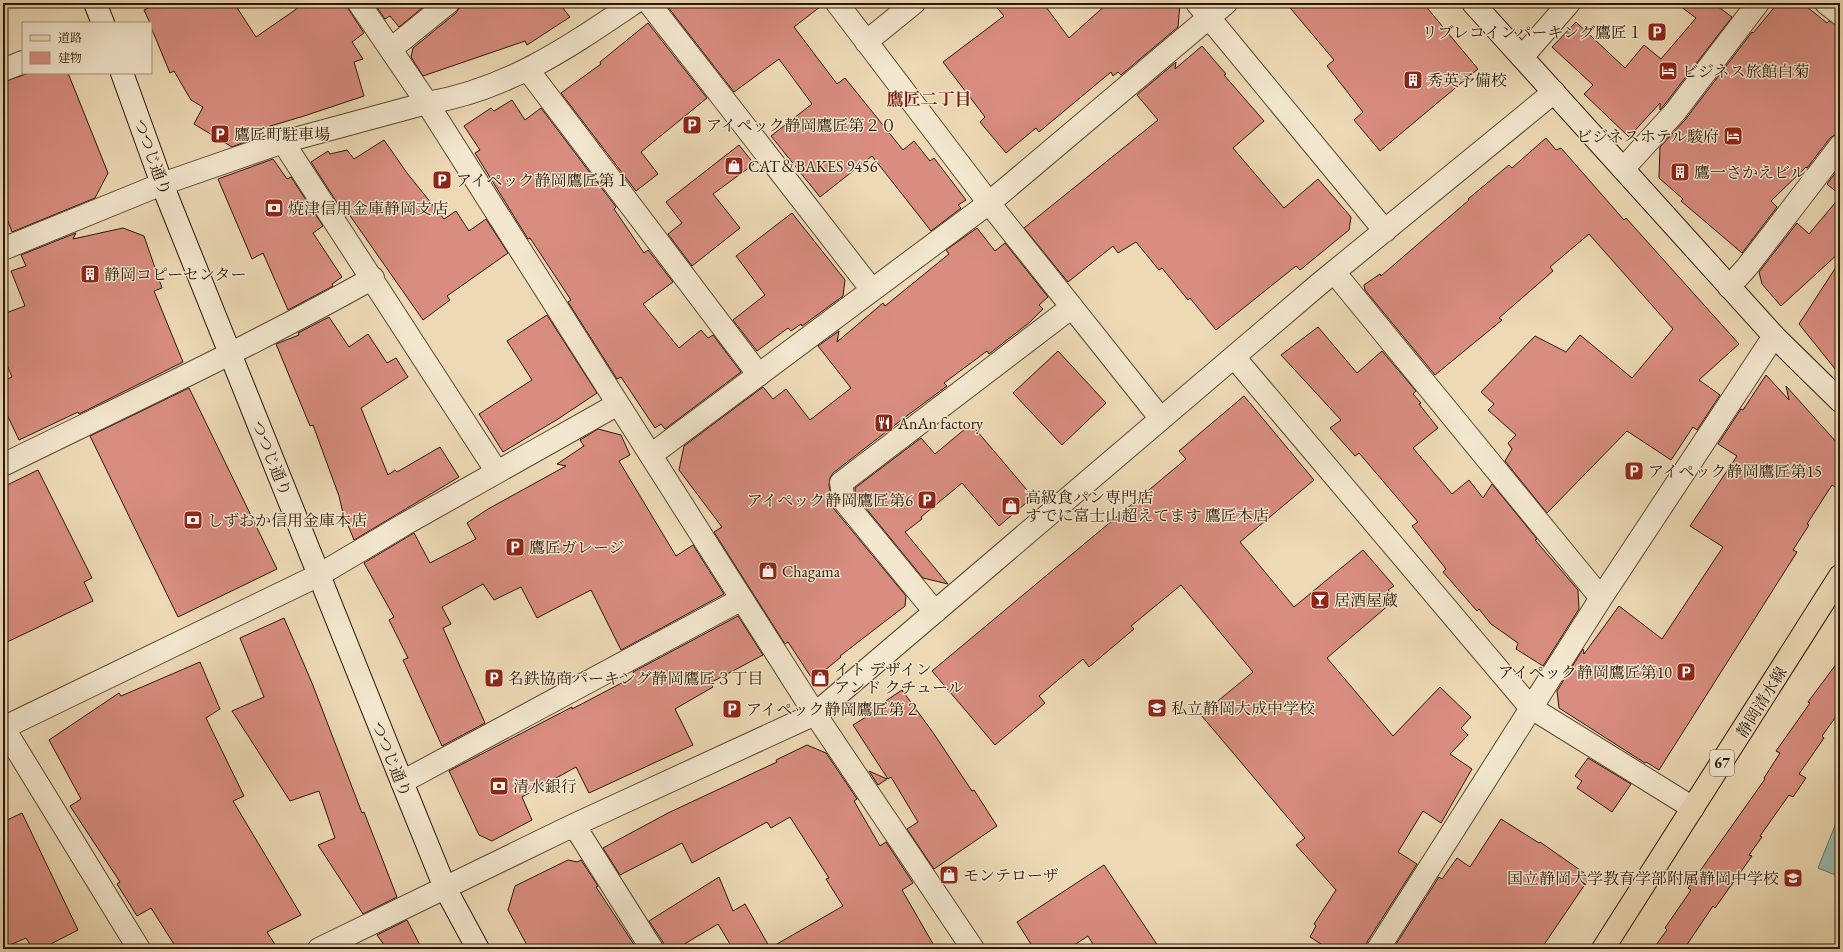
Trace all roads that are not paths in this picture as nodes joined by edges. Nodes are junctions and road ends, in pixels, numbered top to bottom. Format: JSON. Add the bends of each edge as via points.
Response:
{"nodes":[{"id":1,"x":95,"y":3,"type":"edge"},
{"id":2,"x":359,"y":3,"type":"edge"},
{"id":3,"x":448,"y":3,"type":"edge"},
{"id":4,"x":634,"y":3,"type":"edge"},
{"id":5,"x":649,"y":3,"type":"edge"},
{"id":6,"x":837,"y":3,"type":"edge"},
{"id":7,"x":914,"y":3,"type":"edge"},
{"id":8,"x":1226,"y":3,"type":"edge"},
{"id":9,"x":1473,"y":3,"type":"edge"},
{"id":10,"x":1569,"y":3,"type":"edge"},
{"id":11,"x":1758,"y":3,"type":"edge"},
{"id":12,"x":1826,"y":3,"type":"edge"},
{"id":13,"x":1203,"y":10,"type":"edge"},
{"id":14,"x":1840,"y":14,"type":"edge"},
{"id":15,"x":103,"y":22,"type":"edge"},
{"id":16,"x":866,"y":42,"type":"junction"},
{"id":17,"x":391,"y":49,"type":"junction"},
{"id":18,"x":1522,"y":57,"type":"junction"},
{"id":19,"x":22,"y":62,"type":"edge"},
{"id":20,"x":3,"y":70,"type":"edge"},
{"id":21,"x":528,"y":70,"type":"junction"},
{"id":22,"x":122,"y":74,"type":"edge"},
{"id":23,"x":1554,"y":92,"type":"junction"},
{"id":24,"x":427,"y":103,"type":"junction"},
{"id":25,"x":283,"y":142,"type":"junction"},
{"id":26,"x":1840,"y":146,"type":"edge"},
{"id":27,"x":1623,"y":169,"type":"junction"},
{"id":28,"x":162,"y":184,"type":"junction"},
{"id":29,"x":989,"y":203,"type":"junction"},
{"id":30,"x":1385,"y":231,"type":"junction"},
{"id":31,"x":3,"y":249,"type":"edge"},
{"id":32,"x":1334,"y":272,"type":"junction"},
{"id":33,"x":373,"y":278,"type":"junction"},
{"id":34,"x":1729,"y":287,"type":"junction"},
{"id":35,"x":872,"y":290,"type":"junction"},
{"id":36,"x":1072,"y":307,"type":"junction"},
{"id":37,"x":1774,"y":336,"type":"junction"},
{"id":38,"x":231,"y":354,"type":"junction"},
{"id":39,"x":1234,"y":357,"type":"junction"},
{"id":40,"x":759,"y":375,"type":"junction"},
{"id":41,"x":1840,"y":401,"type":"edge"},
{"id":42,"x":618,"y":404,"type":"junction"},
{"id":43,"x":1161,"y":419,"type":"junction"},
{"id":44,"x":651,"y":455,"type":"junction"},
{"id":45,"x":3,"y":465,"type":"edge"},
{"id":46,"x":497,"y":472,"type":"junction"},
{"id":47,"x":319,"y":575,"type":"junction"},
{"id":48,"x":1840,"y":576,"type":"edge"},
{"id":49,"x":742,"y":598,"type":"junction"},
{"id":50,"x":1600,"y":598,"type":"junction"},
{"id":51,"x":935,"y":612,"type":"junction"},
{"id":52,"x":1530,"y":707,"type":"junction"},
{"id":53,"x":815,"y":714,"type":"junction"},
{"id":54,"x":3,"y":728,"type":"edge"},
{"id":55,"x":402,"y":782,"type":"junction"},
{"id":56,"x":1693,"y":808,"type":"junction"},
{"id":57,"x":574,"y":825,"type":"junction"},
{"id":58,"x":445,"y":888,"type":"junction"},
{"id":59,"x":139,"y":949,"type":"edge"},
{"id":60,"x":320,"y":949,"type":"edge"},
{"id":61,"x":478,"y":949,"type":"edge"},
{"id":62,"x":652,"y":949,"type":"edge"},
{"id":63,"x":973,"y":949,"type":"edge"},
{"id":64,"x":1378,"y":949,"type":"edge"},
{"id":65,"x":1603,"y":949,"type":"edge"}],
"edges":[{"from":1,"to":15,"type":"street"},
{"from":2,"to":17,"type":"street"},
{"from":3,"to":17,"type":"street"},
{"from":4,"to":21,"type":"street","via":[[567,48]]},
{"from":5,"to":35,"type":"street"},
{"from":6,"to":16,"type":"street"},
{"from":7,"to":16,"type":"street"},
{"from":8,"to":13,"type":"street"},
{"from":9,"to":18,"type":"street"},
{"from":10,"to":18,"type":"street"},
{"from":11,"to":27,"type":"street","via":[[1675,112]]},
{"from":12,"to":14,"type":"street"},
{"from":13,"to":29,"type":"street"},
{"from":13,"to":30,"type":"street"},
{"from":16,"to":29,"type":"street"},
{"from":17,"to":24,"type":"street"},
{"from":18,"to":23,"type":"street"},
{"from":19,"to":20,"type":"street"},
{"from":21,"to":24,"type":"street","via":[[505,81]]},
{"from":21,"to":40,"type":"street"},
{"from":22,"to":28,"type":"street","name":"つつじ通り"},
{"from":23,"to":27,"type":"street"},
{"from":23,"to":30,"type":"street"},
{"from":24,"to":25,"type":"street"},
{"from":24,"to":42,"type":"street"},
{"from":25,"to":28,"type":"street"},
{"from":25,"to":33,"type":"street"},
{"from":26,"to":34,"type":"street"},
{"from":27,"to":34,"type":"street"},
{"from":28,"to":31,"type":"street"},
{"from":28,"to":38,"type":"street","name":"つつじ通り"},
{"from":29,"to":35,"type":"street"},
{"from":29,"to":36,"type":"street"},
{"from":30,"to":32,"type":"street"},
{"from":32,"to":39,"type":"street"},
{"from":32,"to":50,"type":"street"},
{"from":33,"to":38,"type":"street"},
{"from":33,"to":46,"type":"street"},
{"from":34,"to":37,"type":"street"},
{"from":35,"to":40,"type":"street"},
{"from":36,"to":43,"type":"street"},
{"from":36,"to":51,"type":"street","via":[[841,483],[844,501]]},
{"from":37,"to":41,"type":"street"},
{"from":37,"to":50,"type":"street"},
{"from":38,"to":45,"type":"street"},
{"from":38,"to":47,"type":"street","name":"つつじ通り"},
{"from":39,"to":43,"type":"street"},
{"from":39,"to":52,"type":"street"},
{"from":40,"to":44,"type":"street"},
{"from":42,"to":44,"type":"street"},
{"from":42,"to":46,"type":"street"},
{"from":43,"to":51,"type":"street"},
{"from":44,"to":49,"type":"street"},
{"from":46,"to":47,"type":"street"},
{"from":47,"to":54,"type":"street"},
{"from":47,"to":55,"type":"street","name":"つつじ通り"},
{"from":48,"to":56,"type":"main road","name":"静岡清水線","number":"67"},
{"from":49,"to":53,"type":"street"},
{"from":49,"to":55,"type":"street"},
{"from":50,"to":52,"type":"street"},
{"from":51,"to":53,"type":"street"},
{"from":52,"to":56,"type":"street"},
{"from":52,"to":64,"type":"street"},
{"from":53,"to":57,"type":"street"},
{"from":53,"to":63,"type":"street"},
{"from":54,"to":59,"type":"street"},
{"from":55,"to":58,"type":"street","name":"つつじ通り"},
{"from":56,"to":65,"type":"main road","name":"静岡清水線","number":"67"},
{"from":57,"to":58,"type":"street"},
{"from":57,"to":62,"type":"street"},
{"from":58,"to":60,"type":"street"},
{"from":58,"to":61,"type":"street","name":"つつじ通り"}]}
